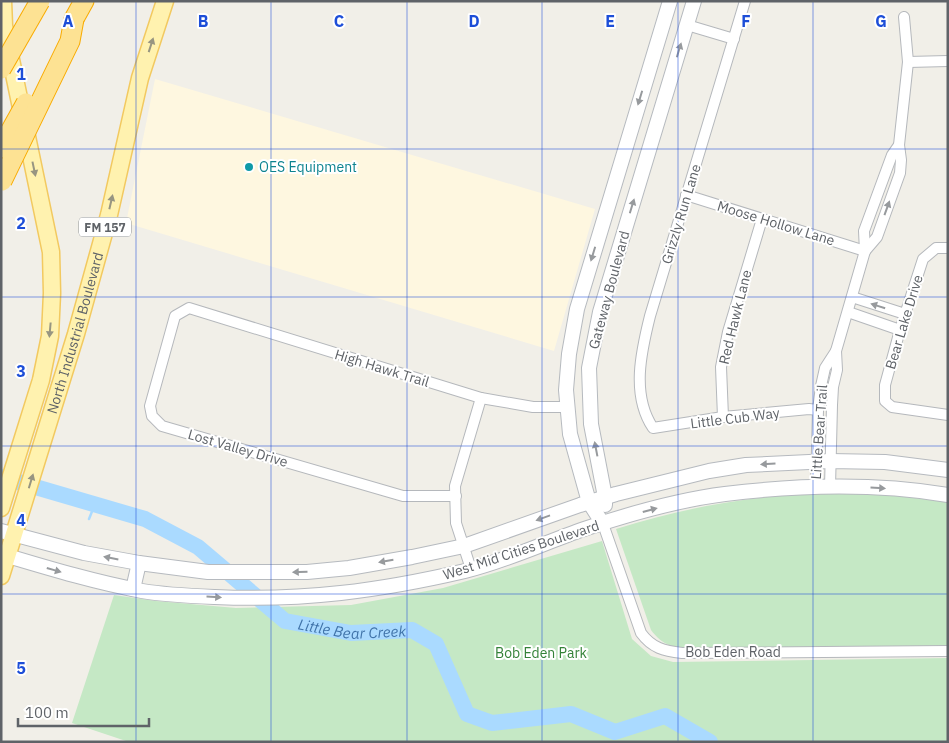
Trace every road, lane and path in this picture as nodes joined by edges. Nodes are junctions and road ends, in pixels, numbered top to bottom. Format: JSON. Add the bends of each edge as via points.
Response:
{"nodes":[{"id":1,"x":3,"y":1,"type":"edge"},
{"id":2,"x":40,"y":1,"type":"edge"},
{"id":3,"x":84,"y":1,"type":"edge"},
{"id":4,"x":165,"y":1,"type":"edge"},
{"id":5,"x":670,"y":1,"type":"edge"},
{"id":6,"x":694,"y":1,"type":"edge"},
{"id":7,"x":745,"y":1,"type":"edge"},
{"id":8,"x":904,"y":17,"type":"dead end"},
{"id":9,"x":664,"y":18,"type":"junction"},
{"id":10,"x":74,"y":19,"type":"junction"},
{"id":11,"x":687,"y":25,"type":"junction"},
{"id":12,"x":734,"y":39,"type":"junction"},
{"id":13,"x":948,"y":61,"type":"edge"},
{"id":14,"x":908,"y":62,"type":"junction"},
{"id":15,"x":1,"y":69,"type":"edge"},
{"id":16,"x":899,"y":145,"type":"junction"},
{"id":17,"x":1,"y":148,"type":"edge"},
{"id":18,"x":1,"y":181,"type":"edge"},
{"id":19,"x":686,"y":195,"type":"junction"},
{"id":20,"x":762,"y":219,"type":"junction"},
{"id":21,"x":948,"y":248,"type":"edge"},
{"id":22,"x":865,"y":251,"type":"junction"},
{"id":23,"x":852,"y":297,"type":"junction"},
{"id":24,"x":200,"y":311,"type":"joint"},
{"id":25,"x":848,"y":312,"type":"junction"},
{"id":26,"x":905,"y":314,"type":"junction"},
{"id":27,"x":900,"y":330,"type":"junction"},
{"id":28,"x":836,"y":351,"type":"junction"},
{"id":29,"x":481,"y":398,"type":"junction"},
{"id":30,"x":568,"y":407,"type":"junction"},
{"id":31,"x":818,"y":410,"type":"junction"},
{"id":32,"x":948,"y":415,"type":"edge"},
{"id":33,"x":723,"y":417,"type":"junction"},
{"id":34,"x":653,"y":428,"type":"joint"},
{"id":35,"x":823,"y":461,"type":"junction"},
{"id":36,"x":948,"y":470,"type":"edge"},
{"id":37,"x":823,"y":487,"type":"junction"},
{"id":38,"x":948,"y":495,"type":"edge"},
{"id":39,"x":456,"y":496,"type":"junction"},
{"id":40,"x":605,"y":497,"type":"junction"},
{"id":41,"x":589,"y":502,"type":"junction"},
{"id":42,"x":2,"y":506,"type":"edge"},
{"id":43,"x":603,"y":524,"type":"junction"},
{"id":44,"x":8,"y":532,"type":"edge"},
{"id":45,"x":464,"y":546,"type":"junction"},
{"id":46,"x":4,"y":555,"type":"edge"},
{"id":47,"x":138,"y":563,"type":"junction"},
{"id":48,"x":471,"y":569,"type":"junction"},
{"id":49,"x":1,"y":576,"type":"edge"},
{"id":50,"x":133,"y":589,"type":"junction"},
{"id":51,"x":948,"y":652,"type":"edge"}],
"edges":[{"from":1,"to":42,"type":"main road","name":"North Industrial Boulevard","one_way":true,"via":[[4,26],[51,252],[52,293],[50,336],[41,380]]},
{"from":2,"to":15,"type":"highway","bridge":true},
{"from":3,"to":10,"type":"highway"},
{"from":44,"to":4,"type":"main road","name":"North Industrial Boulevard","number":"FM 157","one_way":true,"via":[[21,511],[76,334],[109,215],[140,78]]},
{"from":5,"to":9,"type":"main road","name":"Gateway Boulevard"},
{"from":6,"to":11,"type":"main road","name":"Gateway Boulevard"},
{"from":7,"to":12,"type":"street","name":"Grizzly Run Lane"},
{"from":8,"to":14,"type":"street"},
{"from":9,"to":11,"type":"main road"},
{"from":9,"to":30,"type":"main road","name":"Gateway Boulevard","one_way":true,"via":[[577,309],[569,354]]},
{"from":10,"to":17,"type":"highway","bridge":true},
{"from":10,"to":18,"type":"highway","bridge":true,"via":[[70,41]]},
{"from":11,"to":12,"type":"street"},
{"from":40,"to":11,"type":"main road","name":"Gateway Boulevard","one_way":true,"via":[[591,424],[589,368],[600,312]]},
{"from":12,"to":19,"type":"street","name":"Grizzly Run Lane"},
{"from":13,"to":14,"type":"street"},
{"from":14,"to":16,"type":"street"},
{"from":16,"to":22,"type":"street","name":"Little Bear Trail","via":[[890,160],[864,231]]},
{"from":22,"to":16,"type":"street","name":"Little Bear Trail","one_way":true,"via":[[877,237],[900,173]]},
{"from":19,"to":20,"type":"street","name":"Moose Hollow Lane"},
{"from":19,"to":34,"type":"street","name":"Grizzly Run Lane","via":[[644,341],[640,394],[645,416]]},
{"from":20,"to":22,"type":"street","name":"Moose Hollow Lane"},
{"from":20,"to":33,"type":"street","name":"Red Hawk Lane","via":[[728,332],[721,367]]},
{"from":21,"to":26,"type":"street","name":"Bear Lake Drive","via":[[936,248],[923,259]]},
{"from":22,"to":23,"type":"street","name":"Little Bear Trail"},
{"from":23,"to":25,"type":"street","name":"Little Bear Trail"},
{"from":26,"to":23,"type":"street","one_way":true},
{"from":24,"to":29,"type":"street","name":"High Hawk Trail"},
{"from":24,"to":39,"type":"street","name":"Lost Valley Drive","via":[[189,308],[175,316],[150,406],[152,416],[162,426],[403,496]]},
{"from":25,"to":27,"type":"street"},
{"from":25,"to":28,"type":"street","name":"Little Bear Trail"},
{"from":26,"to":27,"type":"street","name":"Bear Lake Drive"},
{"from":27,"to":32,"type":"street","name":"Bear Lake Drive","via":[[885,385],[885,401],[892,407]]},
{"from":28,"to":31,"type":"street","name":"Little Bear Trail","via":[[825,368]]},
{"from":28,"to":35,"type":"street","name":"Little Bear Trail","via":[[837,370]]},
{"from":29,"to":30,"type":"street","name":"High Hawk Trail","via":[[533,407]]},
{"from":29,"to":39,"type":"street","via":[[455,486]]},
{"from":30,"to":41,"type":"main road","name":"Gateway Boulevard","via":[[570,434]]},
{"from":31,"to":33,"type":"street","name":"Little Cub Way"},
{"from":31,"to":35,"type":"street","name":"Little Bear Trail"},
{"from":33,"to":34,"type":"street","name":"Little Cub Way"},
{"from":35,"to":36,"type":"main road","name":"West Mid Cities Boulevard","via":[[885,462]]},
{"from":35,"to":37,"type":"street","name":"Little Bear Trail"},
{"from":35,"to":40,"type":"main road","name":"West Mid Cities Boulevard","one_way":true,"via":[[737,466]]},
{"from":37,"to":38,"type":"main road","name":"West Mid Cities Boulevard","one_way":true,"via":[[883,488]]},
{"from":43,"to":37,"type":"main road","name":"West Mid Cities Boulevard","one_way":true,"via":[[671,504],[724,494]]},
{"from":39,"to":45,"type":"street","via":[[456,523]]},
{"from":40,"to":41,"type":"main road","name":"West Mid Cities Boulevard"},
{"from":40,"to":43,"type":"main road","name":"Gateway Boulevard"},
{"from":41,"to":43,"type":"main road","name":"Gateway Boulevard"},
{"from":41,"to":45,"type":"main road","name":"West Mid Cities Boulevard","one_way":true},
{"from":43,"to":48,"type":"main road","name":"West Mid Cities Boulevard"},
{"from":43,"to":51,"type":"street","name":"Bob Eden Road","via":[[641,633],[647,642],[665,651]]},
{"from":44,"to":46,"type":"main road","name":"North Industrial Boulevard","number":"FM 157"},
{"from":47,"to":44,"type":"main road","name":"West Mid Cities Boulevard","one_way":true,"via":[[84,553]]},
{"from":45,"to":47,"type":"main road","name":"West Mid Cities Boulevard","one_way":true,"via":[[349,568],[307,572],[208,572]]},
{"from":45,"to":48,"type":"street"},
{"from":46,"to":49,"type":"main road","name":"North Industrial Boulevard","number":"FM 157"},
{"from":46,"to":50,"type":"main road","name":"West Mid Cities Boulevard","one_way":true},
{"from":47,"to":50,"type":"main road"},
{"from":50,"to":48,"type":"main road","name":"West Mid Cities Boulevard","one_way":true,"via":[[243,598],[328,596],[375,590]]}]}
